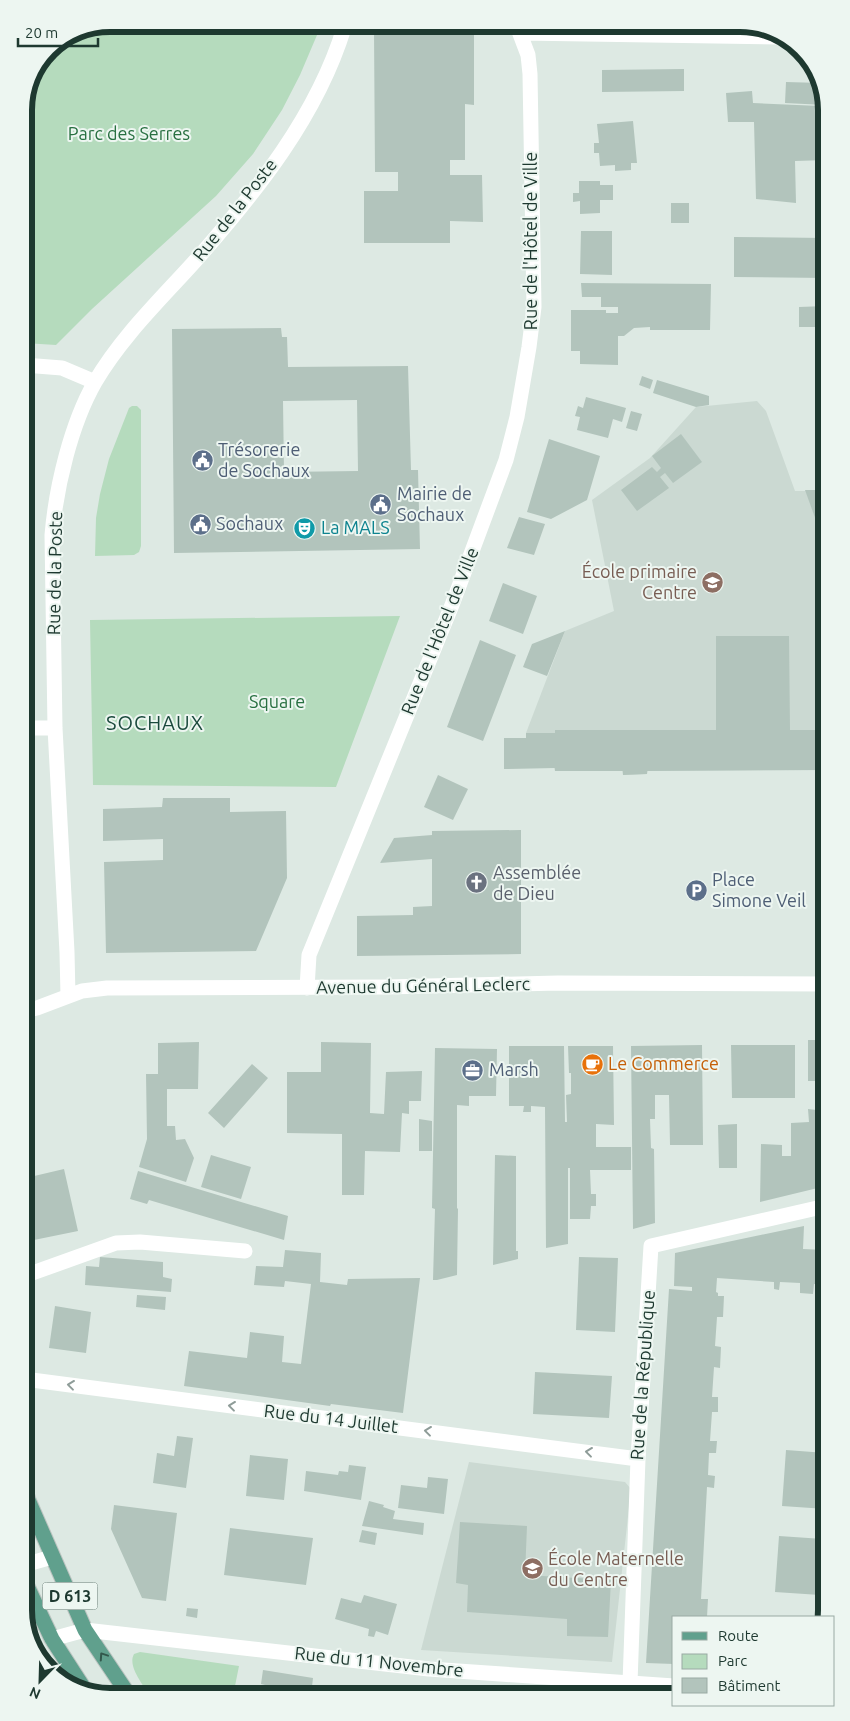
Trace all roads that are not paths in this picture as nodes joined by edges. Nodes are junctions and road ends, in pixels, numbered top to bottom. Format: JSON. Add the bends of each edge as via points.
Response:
{"nodes":[{"id":1,"x":342,"y":33,"type":"edge"},
{"id":2,"x":520,"y":33,"type":"edge"},
{"id":3,"x":631,"y":33,"type":"edge"},
{"id":4,"x":764,"y":37,"type":"edge"},
{"id":5,"x":33,"y":366,"type":"edge"},
{"id":6,"x":95,"y":382,"type":"junction"},
{"id":7,"x":33,"y":728,"type":"edge"},
{"id":8,"x":55,"y":728,"type":"junction"},
{"id":9,"x":818,"y":984,"type":"edge"},
{"id":10,"x":307,"y":988,"type":"junction"},
{"id":11,"x":68,"y":996,"type":"junction"},
{"id":12,"x":33,"y":1009,"type":"edge"},
{"id":13,"x":818,"y":1208,"type":"edge"},
{"id":14,"x":245,"y":1251,"type":"dead end"},
{"id":15,"x":33,"y":1273,"type":"edge"},
{"id":16,"x":33,"y":1380,"type":"edge"},
{"id":17,"x":638,"y":1458,"type":"junction"},
{"id":18,"x":33,"y":1512,"type":"edge"},
{"id":19,"x":52,"y":1556,"type":"junction"},
{"id":20,"x":33,"y":1562,"type":"edge"},
{"id":21,"x":33,"y":1599,"type":"edge"},
{"id":22,"x":85,"y":1630,"type":"junction"},
{"id":23,"x":52,"y":1639,"type":"junction"},
{"id":24,"x":81,"y":1682,"type":"edge"},
{"id":25,"x":630,"y":1683,"type":"junction"},
{"id":26,"x":672,"y":1686,"type":"edge"},
{"id":27,"x":124,"y":1688,"type":"edge"}],
"edges":[{"from":1,"to":6,"type":"street","name":"Rue de la Poste","via":[[309,108],[268,171],[223,229],[128,336]]},
{"from":2,"to":10,"type":"street","name":"Rue de l'Hôtel de Ville","via":[[528,55],[530,74],[534,307],[517,418],[506,460],[455,597],[309,955]]},
{"from":3,"to":4,"type":"street"},
{"from":5,"to":6,"type":"street","via":[[62,368]]},
{"from":6,"to":8,"type":"street","name":"Rue de la Poste","via":[[79,417],[54,509]]},
{"from":7,"to":8,"type":"street"},
{"from":8,"to":11,"type":"street","name":"Rue de la Poste"},
{"from":9,"to":10,"type":"street","name":"Avenue du Général Leclerc","via":[[558,983]]},
{"from":10,"to":11,"type":"street","name":"Avenue du Général Leclerc","via":[[107,988]]},
{"from":11,"to":12,"type":"street","name":"Avenue du Général Leclerc"},
{"from":13,"to":17,"type":"street","name":"Rue de la République","via":[[651,1246]]},
{"from":14,"to":15,"type":"street","via":[[116,1243]]},
{"from":17,"to":16,"type":"street","name":"Rue du 14 Juillet","one_way":true},
{"from":17,"to":25,"type":"street","name":"Rue de la République"},
{"from":18,"to":19,"type":"main road","number":"D 613"},
{"from":19,"to":20,"type":"street"},
{"from":19,"to":22,"type":"main road","number":"D 613"},
{"from":21,"to":23,"type":"main road","number":"D 613"},
{"from":22,"to":23,"type":"street"},
{"from":22,"to":25,"type":"street","name":"Rue du 11 Novembre","via":[[429,1669]]},
{"from":27,"to":22,"type":"main road","number":"D 613","one_way":true},
{"from":23,"to":24,"type":"main road","number":"D 613"},
{"from":25,"to":26,"type":"street","name":"Rue du 11 Novembre"}]}
